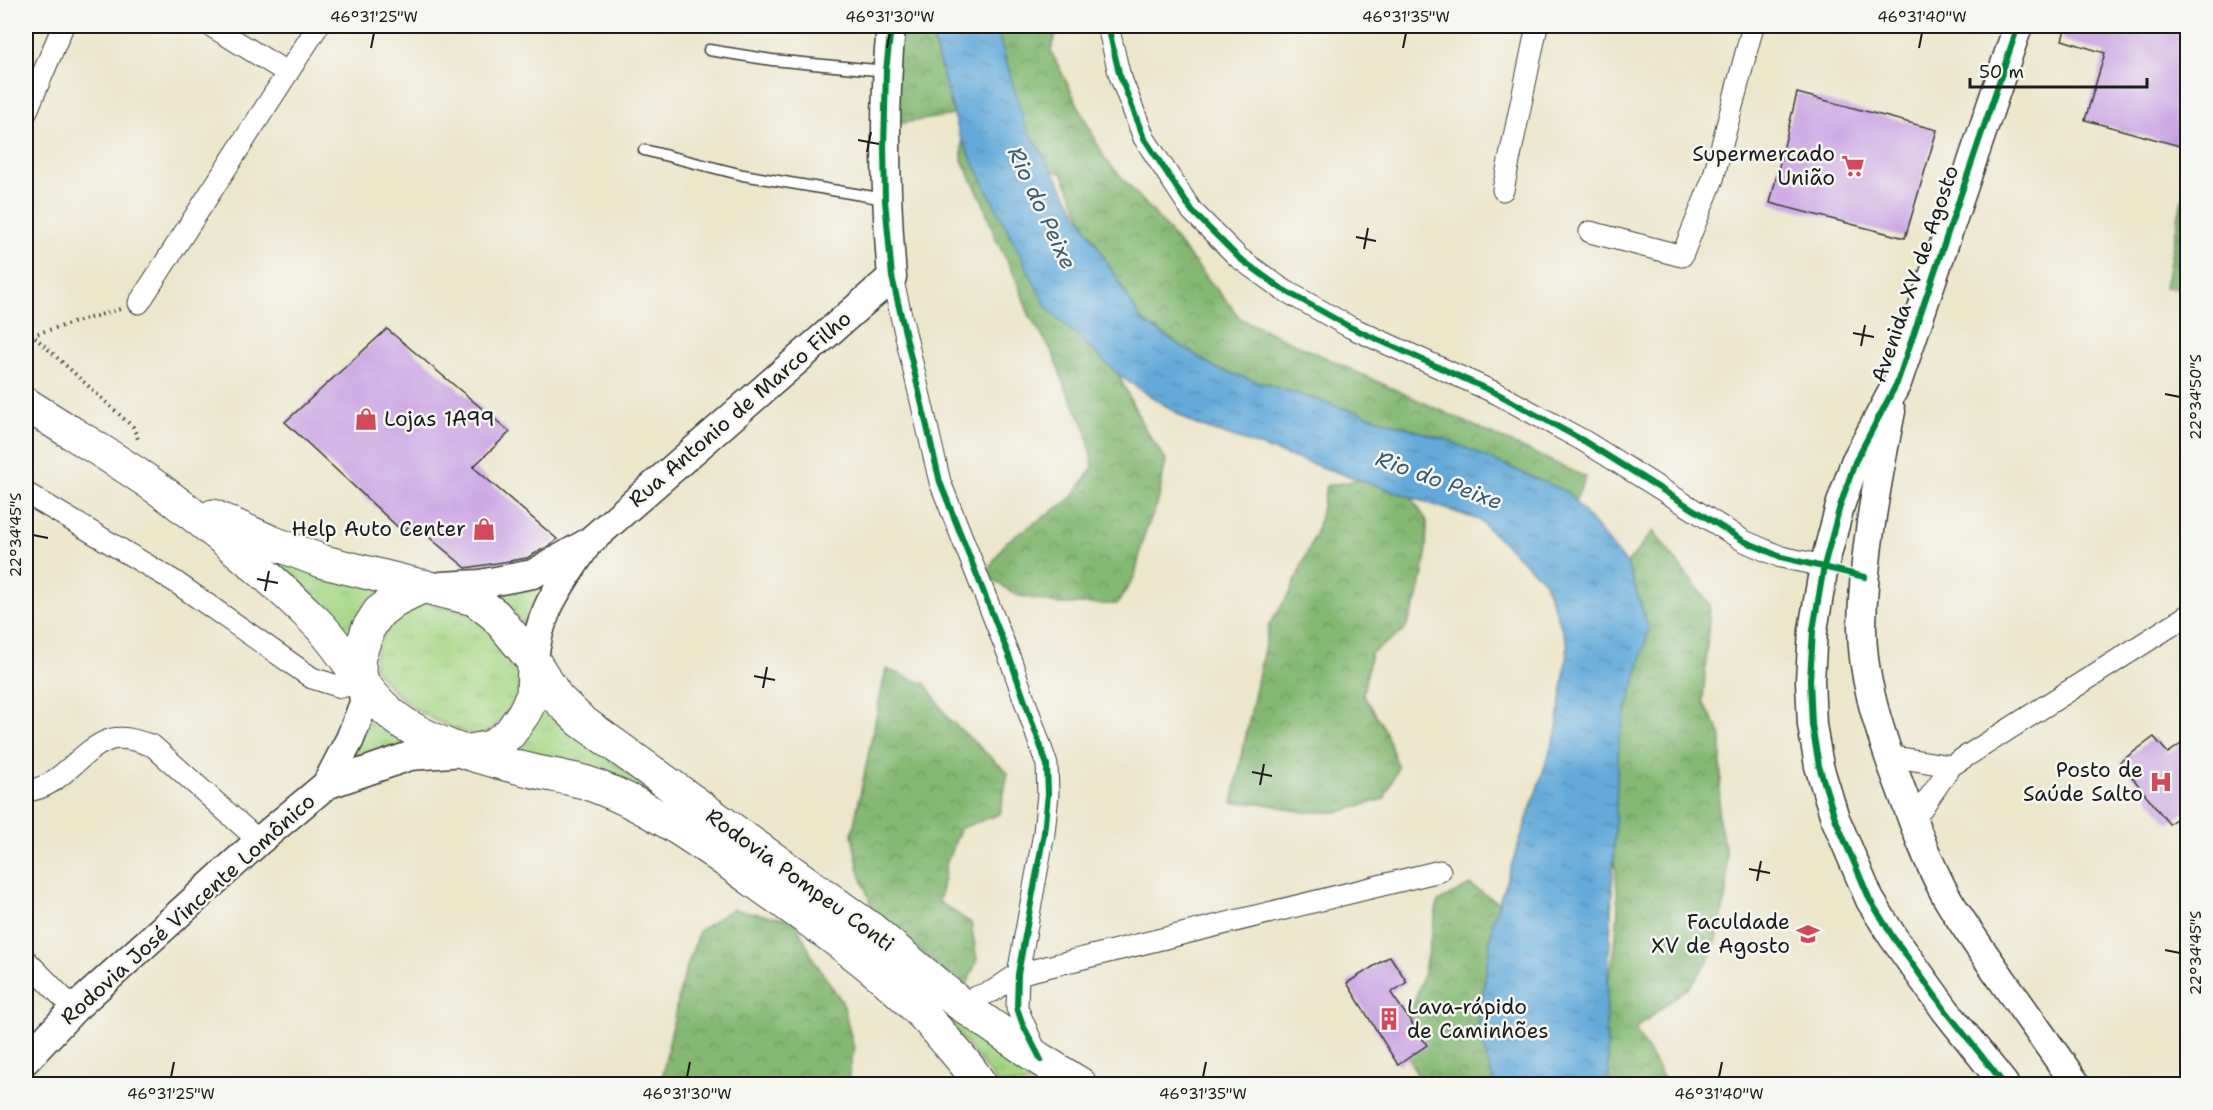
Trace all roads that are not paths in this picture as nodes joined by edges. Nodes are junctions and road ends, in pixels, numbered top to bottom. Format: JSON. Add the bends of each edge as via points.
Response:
{"nodes":[{"id":1,"x":63,"y":26,"type":"edge"},
{"id":2,"x":211,"y":26,"type":"edge"},
{"id":3,"x":318,"y":26,"type":"edge"},
{"id":4,"x":891,"y":26,"type":"edge"},
{"id":5,"x":1108,"y":26,"type":"edge"},
{"id":6,"x":1537,"y":26,"type":"edge"},
{"id":7,"x":1754,"y":26,"type":"edge"},
{"id":8,"x":2019,"y":26,"type":"edge"},
{"id":9,"x":709,"y":50,"type":"dead end"},
{"id":10,"x":886,"y":71,"type":"junction"},
{"id":11,"x":288,"y":73,"type":"junction"},
{"id":12,"x":26,"y":114,"type":"edge"},
{"id":13,"x":644,"y":150,"type":"dead end"},
{"id":14,"x":1503,"y":190,"type":"dead end"},
{"id":15,"x":885,"y":200,"type":"junction"},
{"id":16,"x":1590,"y":232,"type":"dead end"},
{"id":17,"x":892,"y":277,"type":"junction"},
{"id":18,"x":139,"y":303,"type":"road end"},
{"id":19,"x":1897,"y":382,"type":"junction"},
{"id":20,"x":26,"y":404,"type":"edge"},
{"id":21,"x":26,"y":493,"type":"edge"},
{"id":22,"x":165,"y":494,"type":"junction"},
{"id":23,"x":589,"y":542,"type":"junction"},
{"id":24,"x":1824,"y":566,"type":"junction"},
{"id":25,"x":1865,"y":577,"type":"junction"},
{"id":26,"x":424,"y":586,"type":"junction"},
{"id":27,"x":2187,"y":615,"type":"edge"},
{"id":28,"x":534,"y":662,"type":"junction"},
{"id":29,"x":362,"y":683,"type":"junction"},
{"id":30,"x":465,"y":752,"type":"junction"},
{"id":31,"x":1889,"y":756,"type":"junction"},
{"id":32,"x":1951,"y":766,"type":"junction"},
{"id":33,"x":326,"y":785,"type":"junction"},
{"id":34,"x":26,"y":791,"type":"edge"},
{"id":35,"x":1913,"y":821,"type":"junction"},
{"id":36,"x":260,"y":841,"type":"junction"},
{"id":37,"x":1440,"y":871,"type":"dead end"},
{"id":38,"x":26,"y":960,"type":"edge"},
{"id":39,"x":1018,"y":974,"type":"junction"},
{"id":40,"x":959,"y":1003,"type":"junction"},
{"id":41,"x":74,"y":1010,"type":"junction"},
{"id":42,"x":26,"y":1059,"type":"edge"},
{"id":43,"x":1041,"y":1060,"type":"junction"},
{"id":44,"x":980,"y":1084,"type":"edge"},
{"id":45,"x":1080,"y":1084,"type":"edge"},
{"id":46,"x":2004,"y":1084,"type":"edge"},
{"id":47,"x":2076,"y":1084,"type":"edge"}],
"edges":[{"from":1,"to":12,"type":"street"},
{"from":2,"to":11,"type":"street"},
{"from":3,"to":11,"type":"street"},
{"from":4,"to":10,"type":"street"},
{"from":5,"to":24,"type":"street","via":[[1119,73],[1144,138],[1192,211],[1239,258],[1282,290],[1350,327],[1498,394],[1584,441],[1744,541],[1781,557]]},
{"from":6,"to":14,"type":"street"},
{"from":7,"to":16,"type":"street","via":[[1713,179],[1682,256]]},
{"from":8,"to":19,"type":"street","name":"Avenida XV de Agosto"},
{"from":9,"to":10,"type":"lane"},
{"from":10,"to":15,"type":"street"},
{"from":11,"to":18,"type":"street"},
{"from":13,"to":15,"type":"lane","via":[[742,175]]},
{"from":15,"to":17,"type":"street"},
{"from":17,"to":23,"type":"street","name":"Rua Antonio de Marco Filho"},
{"from":17,"to":39,"type":"street","via":[[940,482],[1011,661],[1047,765],[1044,833]]},
{"from":19,"to":24,"type":"street","name":"Avenida XV de Agosto","via":[[1855,462]]},
{"from":19,"to":25,"type":"street","via":[[1877,480]]},
{"from":20,"to":22,"type":"main road"},
{"from":21,"to":29,"type":"street","via":[[174,581],[312,678],[341,687]]},
{"from":22,"to":26,"type":"main road","via":[[324,562]]},
{"from":22,"to":29,"type":"main road","via":[[320,625]]},
{"from":23,"to":26,"type":"street","name":"Rua Antonio de Marco Filho","via":[[524,576],[480,585]]},
{"from":23,"to":28,"type":"street","name":"Rua Antonio de Marco Filho","via":[[545,609]]},
{"from":24,"to":25,"type":"street"},
{"from":24,"to":46,"type":"street","name":"Avenida XV de Agosto","via":[[1813,630],[1812,726],[1835,818],[1870,900],[1893,937]]},
{"from":25,"to":31,"type":"street","via":[[1865,664]]},
{"from":26,"to":28,"type":"main road","via":[[474,599],[495,615]]},
{"from":26,"to":29,"type":"main road","via":[[379,612],[368,629],[358,660]]},
{"from":27,"to":32,"type":"street"},
{"from":28,"to":30,"type":"main road","via":[[533,695],[510,733],[491,747]]},
{"from":28,"to":40,"type":"main road","name":"Rodovia Pompeu Conti","via":[[558,699],[581,721],[871,929]]},
{"from":29,"to":30,"type":"main road","via":[[380,705],[403,723]]},
{"from":29,"to":33,"type":"street","name":"Rodovia José Vincente Lomônico","via":[[363,703]]},
{"from":30,"to":33,"type":"street","name":"Rodovia José Vincente Lomônico","via":[[410,756]]},
{"from":30,"to":44,"type":"main road","name":"Rodovia Pompeu Conti","via":[[584,782],[651,813],[735,867],[894,985],[932,1022]]},
{"from":31,"to":32,"type":"street"},
{"from":31,"to":35,"type":"street"},
{"from":32,"to":35,"type":"street"},
{"from":33,"to":36,"type":"street","name":"Rodovia José Vincente Lomônico"},
{"from":34,"to":36,"type":"street","via":[[47,786],[100,745],[114,739],[135,740],[153,746]]},
{"from":35,"to":47,"type":"street","via":[[1967,931]]},
{"from":36,"to":41,"type":"street","name":"Rodovia José Vincente Lomônico"},
{"from":37,"to":39,"type":"street"},
{"from":38,"to":41,"type":"street"},
{"from":39,"to":40,"type":"street","via":[[993,991]]},
{"from":39,"to":43,"type":"street","via":[[1017,1008]]},
{"from":40,"to":43,"type":"main road","name":"Rodovia Pompeu Conti"},
{"from":41,"to":42,"type":"street","name":"Rodovia José Vincente Lomônico"},
{"from":43,"to":45,"type":"main road","name":"Rodovia Pompeu Conti"}]}
